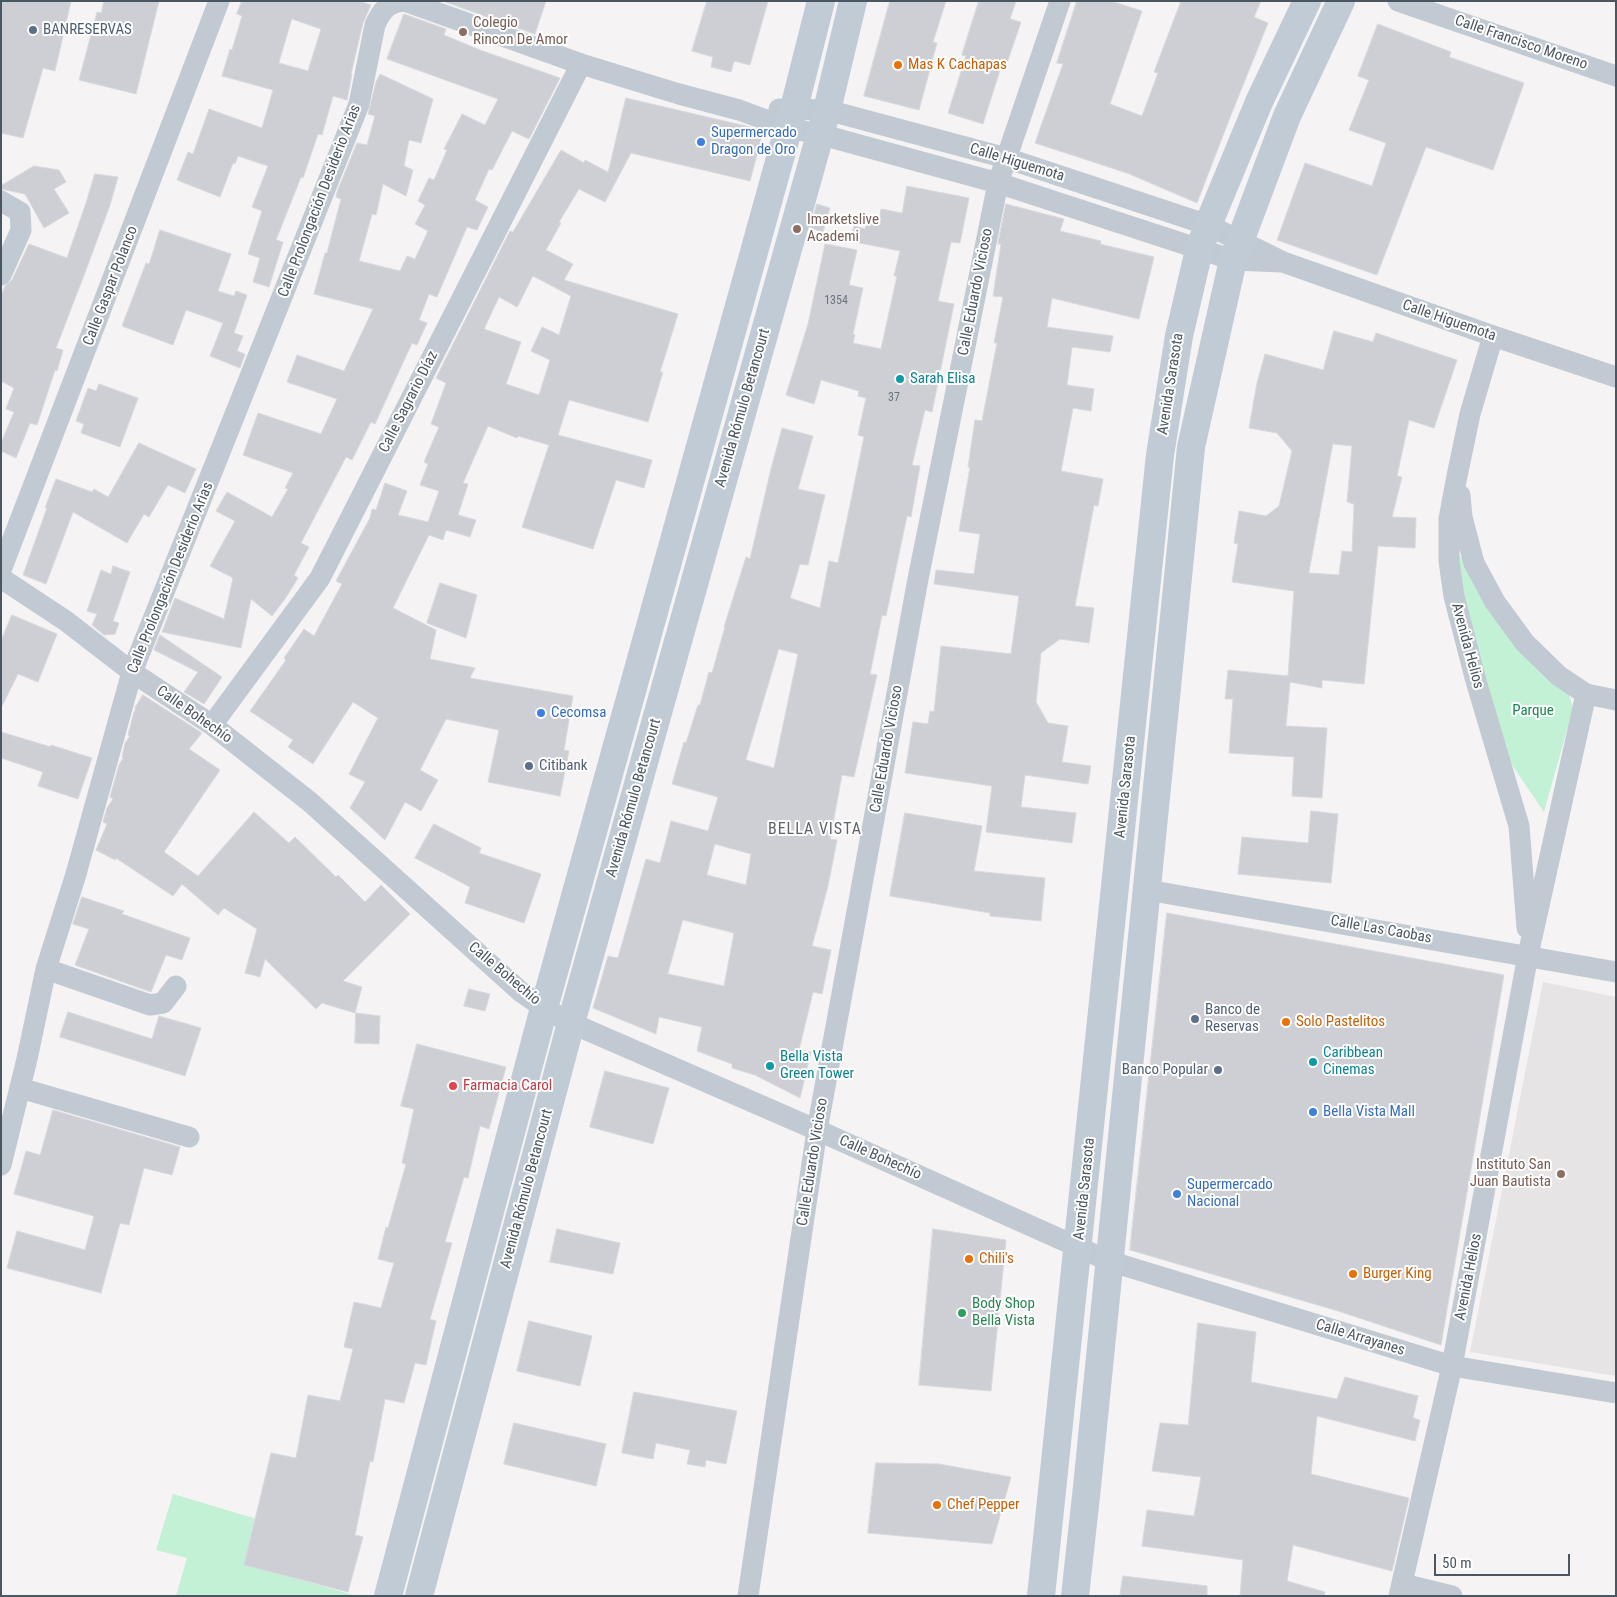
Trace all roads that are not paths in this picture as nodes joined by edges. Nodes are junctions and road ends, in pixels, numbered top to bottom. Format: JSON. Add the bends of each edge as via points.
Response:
{"nodes":[{"id":1,"x":219,"y":1,"type":"edge"},
{"id":2,"x":821,"y":1,"type":"edge"},
{"id":3,"x":853,"y":1,"type":"edge"},
{"id":4,"x":1060,"y":1,"type":"edge"},
{"id":5,"x":1307,"y":1,"type":"edge"},
{"id":6,"x":1341,"y":1,"type":"edge"},
{"id":7,"x":1398,"y":1,"type":"edge"},
{"id":8,"x":386,"y":7,"type":"joint"},
{"id":9,"x":581,"y":64,"type":"junction"},
{"id":10,"x":1616,"y":76,"type":"edge"},
{"id":11,"x":791,"y":118,"type":"junction"},
{"id":12,"x":823,"y":122,"type":"junction"},
{"id":13,"x":1006,"y":158,"type":"junction"},
{"id":14,"x":998,"y":182,"type":"junction"},
{"id":15,"x":1,"y":201,"type":"edge"},
{"id":16,"x":1204,"y":238,"type":"junction"},
{"id":17,"x":1237,"y":250,"type":"junction"},
{"id":18,"x":1,"y":275,"type":"edge"},
{"id":19,"x":1493,"y":336,"type":"junction"},
{"id":20,"x":1616,"y":377,"type":"edge"},
{"id":21,"x":1457,"y":476,"type":"junction"},
{"id":22,"x":1,"y":570,"type":"edge"},
{"id":23,"x":1,"y":578,"type":"edge"},
{"id":24,"x":132,"y":672,"type":"junction"},
{"id":25,"x":1586,"y":694,"type":"junction"},
{"id":26,"x":1616,"y":700,"type":"edge"},
{"id":27,"x":212,"y":725,"type":"junction"},
{"id":28,"x":1147,"y":890,"type":"junction"},
{"id":29,"x":1528,"y":955,"type":"junction"},
{"id":30,"x":46,"y":969,"type":"junction"},
{"id":31,"x":1616,"y":972,"type":"edge"},
{"id":32,"x":176,"y":986,"type":"dead end"},
{"id":33,"x":544,"y":1008,"type":"junction"},
{"id":34,"x":571,"y":1023,"type":"junction"},
{"id":35,"x":20,"y":1088,"type":"junction"},
{"id":36,"x":817,"y":1130,"type":"junction"},
{"id":37,"x":189,"y":1137,"type":"dead end"},
{"id":38,"x":1,"y":1165,"type":"edge"},
{"id":39,"x":1079,"y":1248,"type":"junction"},
{"id":40,"x":1109,"y":1261,"type":"junction"},
{"id":41,"x":1452,"y":1366,"type":"junction"},
{"id":42,"x":1616,"y":1393,"type":"edge"},
{"id":43,"x":1401,"y":1590,"type":"edge"},
{"id":44,"x":388,"y":1596,"type":"edge"},
{"id":45,"x":419,"y":1596,"type":"edge"},
{"id":46,"x":748,"y":1596,"type":"edge"},
{"id":47,"x":1041,"y":1596,"type":"edge"},
{"id":48,"x":1075,"y":1596,"type":"edge"},
{"id":49,"x":1452,"y":1596,"type":"edge"}],
"edges":[{"from":1,"to":22,"type":"street","name":"Calle Gaspar Polanco"},
{"from":2,"to":11,"type":"main road","name":"Avenida Rómulo Betancourt"},
{"from":3,"to":12,"type":"main road","name":"Avenida Rómulo Betancourt"},
{"from":4,"to":13,"type":"street","name":"Calle Eduardo Vicioso"},
{"from":5,"to":16,"type":"main road","name":"Avenida Sarasota","via":[[1260,102]]},
{"from":6,"to":17,"type":"main road","name":"Avenida Sarasota","via":[[1287,116]]},
{"from":7,"to":10,"type":"street","name":"Calle Francisco Moreno"},
{"from":8,"to":9,"type":"street","name":"Calle Higuemota","via":[[405,1]]},
{"from":8,"to":24,"type":"street","name":"Calle Prolongación Desiderio Arias","via":[[375,25],[359,104]]},
{"from":9,"to":11,"type":"street","name":"Calle Higuemota","via":[[739,110]]},
{"from":9,"to":27,"type":"street","name":"Calle Sagrario Díaz","via":[[320,578]]},
{"from":11,"to":12,"type":"street","name":"Calle Higuemota"},
{"from":11,"to":33,"type":"main road","name":"Avenida Rómulo Betancourt"},
{"from":12,"to":13,"type":"street","name":"Calle Higuemota"},
{"from":12,"to":14,"type":"street","name":"Calle Higuemota"},
{"from":12,"to":34,"type":"main road","name":"Avenida Rómulo Betancourt"},
{"from":13,"to":14,"type":"street","name":"Calle Eduardo Vicioso"},
{"from":13,"to":16,"type":"street","name":"Calle Higuemota"},
{"from":14,"to":16,"type":"street","name":"Calle Higuemota","via":[[1076,207]]},
{"from":14,"to":36,"type":"street","name":"Calle Eduardo Vicioso","via":[[918,579]]},
{"from":15,"to":18,"type":"street","via":[[20,212],[20,230]]},
{"from":16,"to":17,"type":"street","name":"Calle Higuemota"},
{"from":16,"to":39,"type":"main road","name":"Avenida Sarasota","via":[[1179,336],[1161,447]]},
{"from":17,"to":19,"type":"street","name":"Calle Higuemota","via":[[1283,262]]},
{"from":17,"to":28,"type":"main road","name":"Avenida Sarasota","via":[[1190,446]]},
{"from":19,"to":20,"type":"street","name":"Calle Higuemota"},
{"from":19,"to":21,"type":"street","name":"Avenida Helios","via":[[1470,414]]},
{"from":21,"to":25,"type":"street","via":[[1462,517],[1474,562],[1495,602],[1525,643],[1559,676]]},
{"from":21,"to":29,"type":"street","name":"Avenida Helios","via":[[1449,519],[1449,560],[1454,596],[1519,826]]},
{"from":23,"to":24,"type":"street","name":"Calle Bohechío","via":[[66,621]]},
{"from":24,"to":27,"type":"street","name":"Calle Bohechío"},
{"from":24,"to":30,"type":"street","name":"Calle Prolongación Desiderio Arias"},
{"from":25,"to":26,"type":"street"},
{"from":25,"to":29,"type":"street","name":"Avenida Helios"},
{"from":27,"to":33,"type":"street","name":"Calle Bohechío","via":[[310,802],[521,992]]},
{"from":28,"to":29,"type":"street","name":"Calle Las Caobas"},
{"from":28,"to":40,"type":"main road","name":"Avenida Sarasota"},
{"from":29,"to":31,"type":"street","name":"Calle Las Caobas"},
{"from":29,"to":41,"type":"street","name":"Avenida Helios"},
{"from":30,"to":32,"type":"street","via":[[150,1005],[163,1004]]},
{"from":30,"to":35,"type":"street","name":"Calle Prolongación Desiderio Arias"},
{"from":33,"to":34,"type":"street","name":"Calle Bohechío"},
{"from":33,"to":44,"type":"main road","name":"Avenida Rómulo Betancourt"},
{"from":34,"to":36,"type":"street","name":"Calle Bohechío"},
{"from":34,"to":45,"type":"main road","name":"Avenida Rómulo Betancourt"},
{"from":35,"to":37,"type":"street"},
{"from":35,"to":38,"type":"street","name":"Calle Prolongación Desiderio Arias"},
{"from":36,"to":39,"type":"street","name":"Calle Bohechío"},
{"from":36,"to":46,"type":"street","name":"Calle Eduardo Vicioso"},
{"from":39,"to":40,"type":"street","name":"Calle Bohechío"},
{"from":39,"to":47,"type":"main road","name":"Avenida Sarasota"},
{"from":40,"to":41,"type":"street","name":"Calle Arrayanes"},
{"from":40,"to":48,"type":"main road","name":"Avenida Sarasota"},
{"from":41,"to":42,"type":"street","name":"Calle Arrayanes"},
{"from":41,"to":43,"type":"street","name":"Avenida Helios"},
{"from":43,"to":49,"type":"street"}]}
